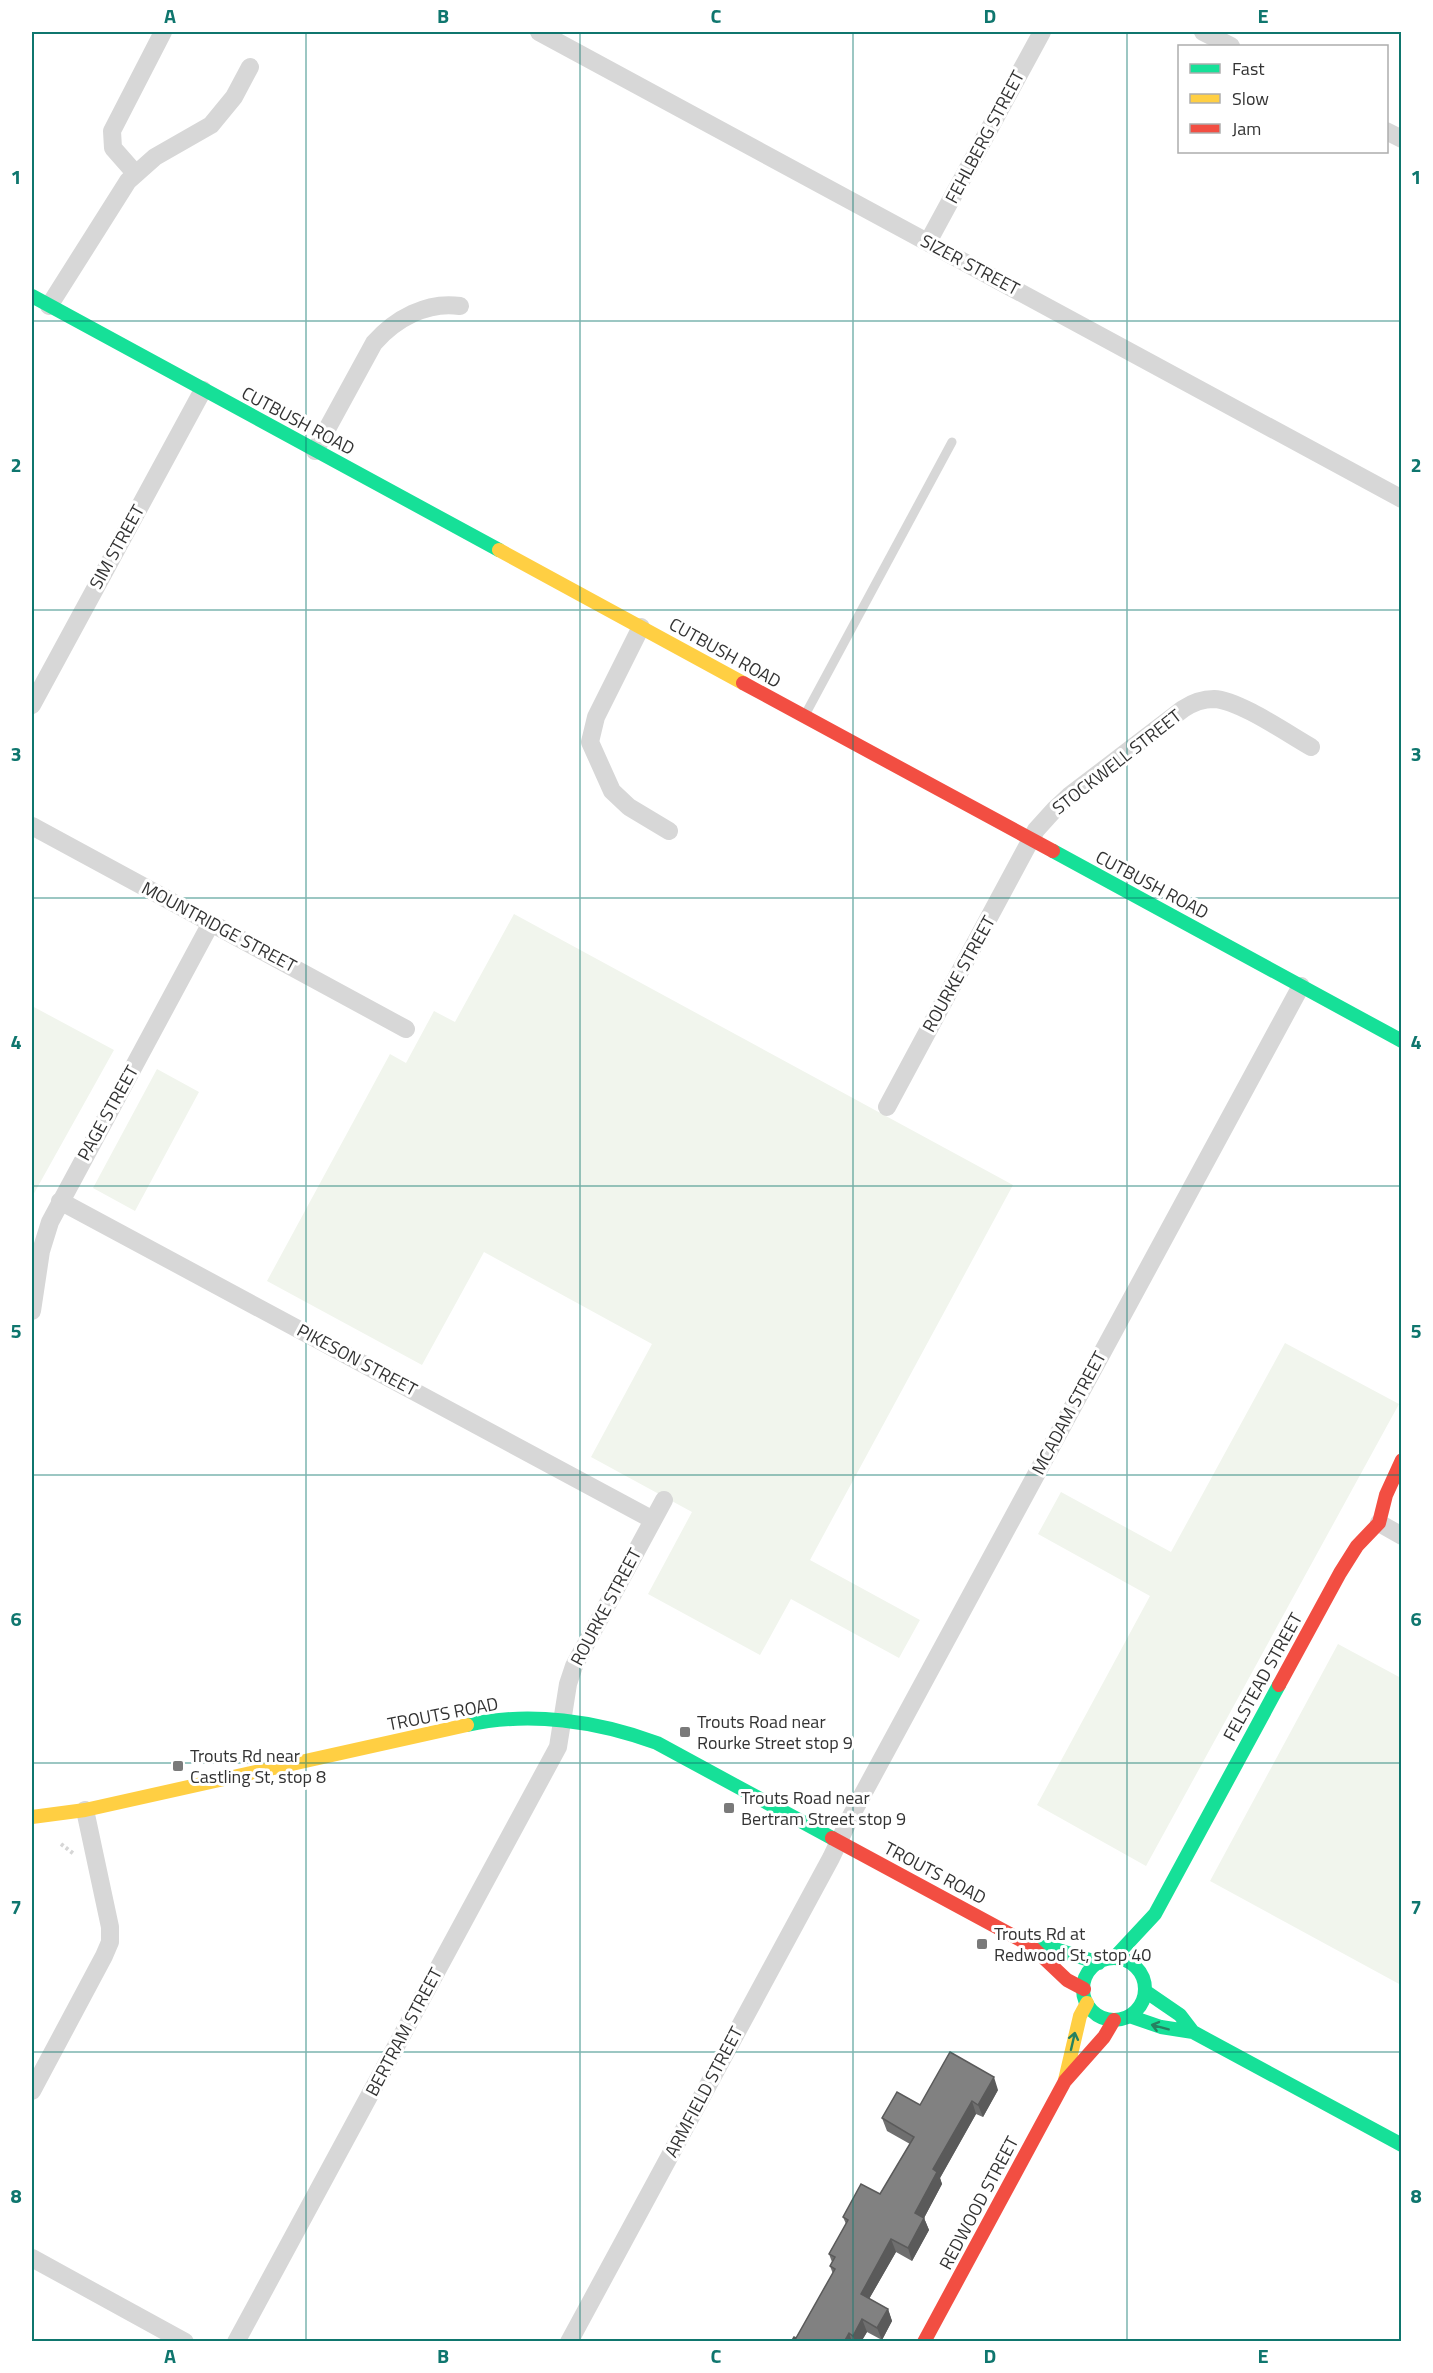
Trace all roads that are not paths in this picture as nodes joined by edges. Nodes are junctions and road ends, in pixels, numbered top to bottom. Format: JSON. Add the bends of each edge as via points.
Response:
{"nodes":[{"id":1,"x":163,"y":32,"type":"edge"},
{"id":2,"x":539,"y":32,"type":"edge"},
{"id":3,"x":1042,"y":32,"type":"edge"},
{"id":4,"x":1203,"y":32,"type":"edge"},
{"id":5,"x":1229,"y":45,"type":"edge"},
{"id":6,"x":250,"y":67,"type":"dead end"},
{"id":7,"x":135,"y":173,"type":"junction"},
{"id":8,"x":928,"y":242,"type":"junction"},
{"id":9,"x":32,"y":296,"type":"edge"},
{"id":10,"x":49,"y":306,"type":"junction"},
{"id":11,"x":460,"y":306,"type":"dead end"},
{"id":12,"x":203,"y":390,"type":"junction"},
{"id":13,"x":952,"y":442,"type":"dead end"},
{"id":14,"x":315,"y":451,"type":"junction"},
{"id":15,"x":1401,"y":499,"type":"edge"},
{"id":16,"x":641,"y":627,"type":"junction"},
{"id":17,"x":32,"y":705,"type":"edge"},
{"id":18,"x":805,"y":717,"type":"junction"},
{"id":19,"x":1311,"y":747,"type":"dead end"},
{"id":20,"x":32,"y":826,"type":"edge"},
{"id":21,"x":669,"y":831,"type":"dead end"},
{"id":22,"x":1031,"y":841,"type":"junction"},
{"id":23,"x":211,"y":923,"type":"junction"},
{"id":24,"x":1301,"y":986,"type":"junction"},
{"id":25,"x":406,"y":1029,"type":"dead end"},
{"id":26,"x":1401,"y":1041,"type":"edge"},
{"id":27,"x":887,"y":1107,"type":"dead end"},
{"id":28,"x":60,"y":1201,"type":"junction"},
{"id":29,"x":32,"y":1311,"type":"edge"},
{"id":30,"x":1401,"y":1460,"type":"edge"},
{"id":31,"x":664,"y":1500,"type":"dead end"},
{"id":32,"x":653,"y":1520,"type":"junction"},
{"id":33,"x":1379,"y":1524,"type":"junction"},
{"id":34,"x":1401,"y":1536,"type":"edge"},
{"id":35,"x":564,"y":1719,"type":"junction"},
{"id":36,"x":85,"y":1810,"type":"junction"},
{"id":37,"x":32,"y":1817,"type":"edge"},
{"id":38,"x":839,"y":1841,"type":"junction"},
{"id":39,"x":1155,"y":1914,"type":"junction"},
{"id":40,"x":1152,"y":1940,"type":"dead end"},
{"id":41,"x":1030,"y":1945,"type":"junction"},
{"id":42,"x":1114,"y":1958,"type":"junction"},
{"id":43,"x":1099,"y":1963,"type":"junction"},
{"id":44,"x":1145,"y":1991,"type":"junction"},
{"id":45,"x":1086,"y":1996,"type":"junction"},
{"id":46,"x":1129,"y":2016,"type":"junction"},
{"id":47,"x":1114,"y":2020,"type":"junction"},
{"id":48,"x":1193,"y":2032,"type":"junction"},
{"id":49,"x":1065,"y":2081,"type":"junction"},
{"id":50,"x":32,"y":2091,"type":"edge"},
{"id":51,"x":1401,"y":2145,"type":"edge"},
{"id":52,"x":32,"y":2258,"type":"edge"},
{"id":53,"x":185,"y":2342,"type":"edge"},
{"id":54,"x":236,"y":2342,"type":"edge"},
{"id":55,"x":569,"y":2342,"type":"edge"},
{"id":56,"x":924,"y":2342,"type":"edge"}],
"edges":[{"from":1,"to":7,"type":"street","via":[[112,131],[113,148]]},
{"from":2,"to":8,"type":"street","name":"SIZER STREET"},
{"from":3,"to":8,"type":"street","name":"FEHLBERG STREET"},
{"from":4,"to":5,"type":"street"},
{"from":6,"to":7,"type":"street","via":[[234,97],[212,125]]},
{"from":7,"to":10,"type":"street"},
{"from":8,"to":15,"type":"street","name":"SIZER STREET"},
{"from":9,"to":10,"type":"street","name":"CUTBUSH ROAD"},
{"from":10,"to":12,"type":"street","name":"CUTBUSH ROAD"},
{"from":11,"to":14,"type":"street","via":[[426,307],[382,334],[369,350]]},
{"from":12,"to":14,"type":"street","name":"CUTBUSH ROAD"},
{"from":12,"to":17,"type":"street","name":"SIM STREET"},
{"from":13,"to":18,"type":"lane"},
{"from":14,"to":16,"type":"street","name":"CUTBUSH ROAD"},
{"from":16,"to":18,"type":"street","name":"CUTBUSH ROAD"},
{"from":16,"to":21,"type":"street","via":[[596,717],[590,742],[612,791],[629,807]]},
{"from":18,"to":22,"type":"street","name":"CUTBUSH ROAD"},
{"from":19,"to":22,"type":"street","name":"STOCKWELL STREET","via":[[1233,704],[1214,699],[1193,703],[1069,796],[1046,818]]},
{"from":20,"to":23,"type":"street","name":"MOUNTRIDGE STREET"},
{"from":22,"to":24,"type":"street","name":"CUTBUSH ROAD"},
{"from":22,"to":27,"type":"street","name":"ROURKE STREET"},
{"from":23,"to":25,"type":"street","name":"MOUNTRIDGE STREET"},
{"from":23,"to":28,"type":"street","name":"PAGE STREET"},
{"from":24,"to":26,"type":"street","name":"CUTBUSH ROAD"},
{"from":24,"to":38,"type":"street","name":"MCADAM STREET"},
{"from":28,"to":29,"type":"street","name":"PAGE STREET","via":[[45,1235]]},
{"from":28,"to":32,"type":"street","name":"PIKESON STREET"},
{"from":30,"to":33,"type":"street"},
{"from":31,"to":32,"type":"street","name":"ROURKE STREET"},
{"from":32,"to":35,"type":"street","name":"ROURKE STREET","via":[[574,1666]]},
{"from":33,"to":34,"type":"street"},
{"from":33,"to":39,"type":"street","name":"FELSTEAD STREET","via":[[1357,1546],[1340,1573]]},
{"from":35,"to":36,"type":"street","name":"TROUTS ROAD","via":[[494,1719]]},
{"from":35,"to":38,"type":"street","name":"TROUTS ROAD","via":[[615,1728],[657,1743]]},
{"from":35,"to":54,"type":"street","name":"BERTRAM STREET","via":[[558,1747]]},
{"from":36,"to":37,"type":"street","name":"TROUTS ROAD"},
{"from":36,"to":50,"type":"street","via":[[110,1942]]},
{"from":38,"to":41,"type":"street","name":"TROUTS ROAD"},
{"from":38,"to":55,"type":"street","name":"ARMFIELD STREET"},
{"from":39,"to":40,"type":"street","name":"FELSTEAD STREET"},
{"from":39,"to":42,"type":"street","name":"FELSTEAD STREET"},
{"from":41,"to":43,"type":"street","name":"TROUTS ROAD"},
{"from":41,"to":45,"type":"street","name":"TROUTS ROAD"},
{"from":42,"to":43,"type":"street"},
{"from":42,"to":44,"type":"street","via":[[1144,1968]]},
{"from":43,"to":45,"type":"street","via":[[1086,1979]]},
{"from":44,"to":46,"type":"street","via":[[1143,2001]]},
{"from":44,"to":48,"type":"street","via":[[1180,2015]]},
{"from":45,"to":47,"type":"street","via":[[1098,2015]]},
{"from":49,"to":45,"type":"street","name":"REDWOOD STREET","one_way":true},
{"from":46,"to":47,"type":"street"},
{"from":48,"to":46,"type":"street","one_way":true,"via":[[1143,2023]]},
{"from":47,"to":49,"type":"street","name":"REDWOOD STREET"},
{"from":48,"to":51,"type":"street"},
{"from":49,"to":56,"type":"street","name":"REDWOOD STREET"},
{"from":52,"to":53,"type":"street"}]}
